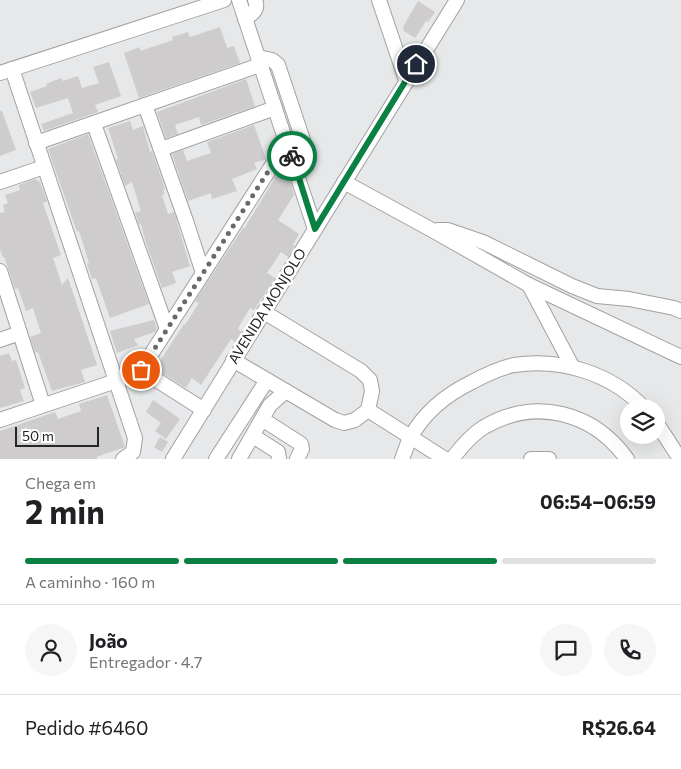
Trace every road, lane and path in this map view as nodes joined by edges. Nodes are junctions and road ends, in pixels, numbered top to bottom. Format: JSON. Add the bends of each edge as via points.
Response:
{"nodes":[{"id":1,"x":224,"y":0,"type":"edge"},
{"id":2,"x":239,"y":0,"type":"edge"},
{"id":3,"x":255,"y":0,"type":"edge"},
{"id":4,"x":457,"y":0,"type":"edge"},
{"id":5,"x":383,"y":1,"type":"edge"},
{"id":6,"x":245,"y":19,"type":"junction"},
{"id":7,"x":259,"y":61,"type":"junction"},
{"id":8,"x":6,"y":71,"type":"edge"},
{"id":9,"x":406,"y":80,"type":"junction"},
{"id":10,"x":145,"y":105,"type":"junction"},
{"id":11,"x":275,"y":108,"type":"junction"},
{"id":12,"x":94,"y":124,"type":"junction"},
{"id":13,"x":287,"y":142,"type":"junction"},
{"id":14,"x":36,"y":143,"type":"junction"},
{"id":15,"x":161,"y":149,"type":"junction"},
{"id":16,"x":44,"y":167,"type":"junction"},
{"id":17,"x":297,"y":172,"type":"junction"},
{"id":18,"x":0,"y":182,"type":"edge"},
{"id":19,"x":344,"y":182,"type":"junction"},
{"id":20,"x":315,"y":229,"type":"junction"},
{"id":21,"x":432,"y":230,"type":"junction"},
{"id":22,"x":0,"y":271,"type":"edge"},
{"id":23,"x":203,"y":273,"type":"junction"},
{"id":24,"x":529,"y":285,"type":"junction"},
{"id":25,"x":681,"y":311,"type":"edge"},
{"id":26,"x":264,"y":312,"type":"junction"},
{"id":27,"x":167,"y":329,"type":"junction"},
{"id":28,"x":20,"y":333,"type":"junction"},
{"id":29,"x":0,"y":340,"type":"edge"},
{"id":30,"x":681,"y":357,"type":"edge"},
{"id":31,"x":233,"y":360,"type":"junction"},
{"id":32,"x":572,"y":366,"type":"junction"},
{"id":33,"x":141,"y":370,"type":"junction"},
{"id":34,"x":267,"y":380,"type":"junction"},
{"id":35,"x":116,"y":381,"type":"junction"},
{"id":36,"x":286,"y":391,"type":"junction"},
{"id":37,"x":633,"y":399,"type":"edge"},
{"id":38,"x":43,"y":404,"type":"junction"},
{"id":39,"x":204,"y":410,"type":"junction"},
{"id":40,"x":368,"y":410,"type":"junction"},
{"id":41,"x":262,"y":419,"type":"junction"},
{"id":42,"x":0,"y":420,"type":"edge"},
{"id":43,"x":665,"y":435,"type":"edge"},
{"id":44,"x":253,"y":436,"type":"junction"},
{"id":45,"x":410,"y":438,"type":"junction"},
{"id":46,"x":679,"y":454,"type":"edge"},
{"id":47,"x":218,"y":458,"type":"edge"},
{"id":48,"x":123,"y":459,"type":"edge"},
{"id":49,"x":173,"y":459,"type":"edge"},
{"id":50,"x":239,"y":459,"type":"edge"},
{"id":51,"x":279,"y":459,"type":"edge"},
{"id":52,"x":297,"y":459,"type":"edge"},
{"id":53,"x":402,"y":459,"type":"edge"},
{"id":54,"x":445,"y":459,"type":"edge"},
{"id":55,"x":452,"y":459,"type":"edge"},
{"id":56,"x":531,"y":459,"type":"edge"},
{"id":57,"x":549,"y":459,"type":"edge"},
{"id":58,"x":627,"y":459,"type":"edge"}],
"edges":[{"from":1,"to":8,"type":"street"},
{"from":2,"to":6,"type":"street"},
{"from":3,"to":6,"type":"street","via":[[255,12]]},
{"from":4,"to":9,"type":"street","name":"AVENIDA MONJOLO"},
{"from":5,"to":9,"type":"street"},
{"from":6,"to":7,"type":"street"},
{"from":7,"to":10,"type":"street"},
{"from":7,"to":11,"type":"street"},
{"from":7,"to":17,"type":"street","via":[[275,62],[281,74],[309,158],[307,165]]},
{"from":8,"to":14,"type":"street"},
{"from":9,"to":19,"type":"street","name":"AVENIDA MONJOLO"},
{"from":10,"to":12,"type":"street"},
{"from":10,"to":15,"type":"street"},
{"from":11,"to":13,"type":"street"},
{"from":11,"to":15,"type":"street"},
{"from":12,"to":14,"type":"street"},
{"from":12,"to":27,"type":"street"},
{"from":13,"to":17,"type":"street"},
{"from":13,"to":23,"type":"street"},
{"from":14,"to":16,"type":"street"},
{"from":15,"to":23,"type":"street"},
{"from":16,"to":18,"type":"street"},
{"from":16,"to":35,"type":"street"},
{"from":17,"to":20,"type":"street"},
{"from":19,"to":20,"type":"street","name":"AVENIDA MONJOLO"},
{"from":19,"to":21,"type":"street"},
{"from":20,"to":26,"type":"street","name":"AVENIDA MONJOLO"},
{"from":21,"to":24,"type":"street"},
{"from":21,"to":25,"type":"street","via":[[448,230],[483,242],[598,296],[629,299]]},
{"from":22,"to":28,"type":"street"},
{"from":23,"to":27,"type":"street"},
{"from":24,"to":30,"type":"street"},
{"from":24,"to":32,"type":"street"},
{"from":26,"to":31,"type":"street","name":"AVENIDA MONJOLO"},
{"from":26,"to":40,"type":"street","via":[[370,380],[372,391]]},
{"from":27,"to":33,"type":"street"},
{"from":28,"to":29,"type":"street"},
{"from":28,"to":38,"type":"street"},
{"from":31,"to":34,"type":"street"},
{"from":31,"to":39,"type":"street","name":"AVENIDA MONJOLO"},
{"from":32,"to":37,"type":"street","via":[[618,386]]},
{"from":32,"to":45,"type":"street","via":[[543,363],[513,366],[489,373],[447,396]]},
{"from":33,"to":35,"type":"street"},
{"from":33,"to":39,"type":"street"},
{"from":34,"to":36,"type":"street"},
{"from":34,"to":47,"type":"street"},
{"from":35,"to":38,"type":"street"},
{"from":35,"to":48,"type":"street","via":[[135,438],[134,452]]},
{"from":36,"to":40,"type":"street","via":[[344,423],[355,420]]},
{"from":36,"to":41,"type":"street","via":[[270,405]]},
{"from":38,"to":42,"type":"street"},
{"from":39,"to":49,"type":"street","name":"AVENIDA MONJOLO"},
{"from":40,"to":45,"type":"street"},
{"from":41,"to":44,"type":"street"},
{"from":41,"to":52,"type":"street","via":[[301,444]]},
{"from":43,"to":46,"type":"street"},
{"from":44,"to":50,"type":"street"},
{"from":44,"to":51,"type":"street","via":[[278,452]]},
{"from":45,"to":53,"type":"street"},
{"from":45,"to":54,"type":"street"},
{"from":55,"to":58,"type":"street","via":[[464,443],[483,427],[529,411],[577,418],[598,429],[617,445]]},
{"from":56,"to":57,"type":"street"}]}
